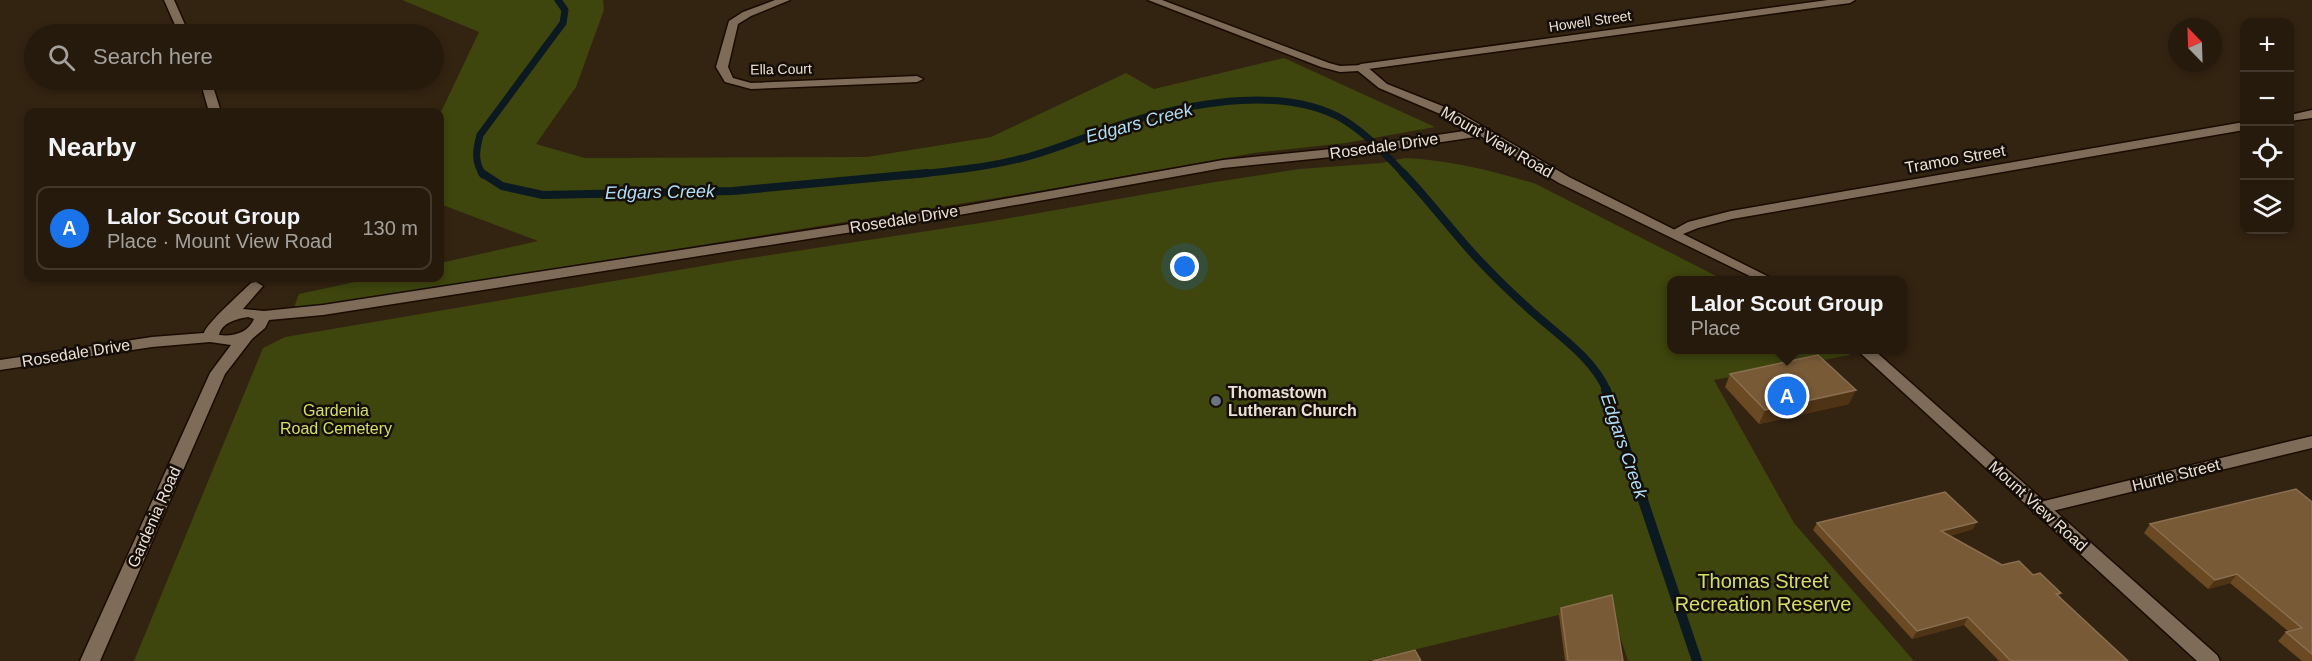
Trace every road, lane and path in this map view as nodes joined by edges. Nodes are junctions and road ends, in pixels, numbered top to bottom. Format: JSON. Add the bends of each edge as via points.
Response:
{"nodes":[{"id":1,"x":169,"y":0,"type":"edge"},
{"id":2,"x":785,"y":0,"type":"edge"},
{"id":3,"x":1153,"y":0,"type":"edge"},
{"id":4,"x":1834,"y":0,"type":"edge"},
{"id":5,"x":1850,"y":0,"type":"edge"},
{"id":6,"x":1859,"y":0,"type":"edge"},
{"id":7,"x":1822,"y":4,"type":"junction"},
{"id":8,"x":180,"y":24,"type":"edge"},
{"id":9,"x":1361,"y":67,"type":"junction"},
{"id":10,"x":917,"y":79,"type":"dead end"},
{"id":11,"x":211,"y":90,"type":"edge"},
{"id":12,"x":214,"y":108,"type":"edge"},
{"id":13,"x":2312,"y":114,"type":"edge"},
{"id":14,"x":2294,"y":117,"type":"edge"},
{"id":15,"x":2240,"y":127,"type":"edge"},
{"id":16,"x":1485,"y":132,"type":"junction"},
{"id":17,"x":1673,"y":234,"type":"junction"},
{"id":18,"x":1760,"y":276,"type":"edge"},
{"id":19,"x":258,"y":282,"type":"edge"},
{"id":20,"x":254,"y":323,"type":"junction"},
{"id":21,"x":219,"y":329,"type":"junction"},
{"id":22,"x":1869,"y":354,"type":"edge"},
{"id":23,"x":0,"y":365,"type":"edge"},
{"id":24,"x":218,"y":374,"type":"junction"},
{"id":25,"x":2312,"y":442,"type":"edge"},
{"id":26,"x":2040,"y":508,"type":"junction"},
{"id":27,"x":90,"y":661,"type":"edge"},
{"id":28,"x":2210,"y":661,"type":"edge"}],
"edges":[{"from":1,"to":8,"type":"street"},
{"from":2,"to":10,"type":"street","name":"Ella Court","via":[[733,23],[722,67],[729,80],[766,86]]},
{"from":3,"to":9,"type":"street","via":[[1325,65],[1340,69]]},
{"from":4,"to":7,"type":"street","name":"Howell Street"},
{"from":5,"to":6,"type":"street","name":"Howell Street"},
{"from":5,"to":7,"type":"street","name":"Howell Street"},
{"from":7,"to":9,"type":"street","name":"Howell Street"},
{"from":9,"to":16,"type":"street","name":"Mount View Road","via":[[1383,86]]},
{"from":11,"to":12,"type":"street"},
{"from":13,"to":14,"type":"street"},
{"from":15,"to":17,"type":"street","name":"Tramoo Street","via":[[1731,215]]},
{"from":16,"to":17,"type":"street","name":"Mount View Road","via":[[1564,180]]},
{"from":16,"to":20,"type":"street","name":"Rosedale Drive","via":[[1223,164],[970,209]]},
{"from":17,"to":18,"type":"street","name":"Mount View Road"},
{"from":19,"to":20,"type":"street"},
{"from":19,"to":21,"type":"street"},
{"from":20,"to":21,"type":"street","via":[[242,313]]},
{"from":20,"to":21,"type":"street","via":[[231,340]]},
{"from":20,"to":24,"type":"street","name":"Gardenia Road"},
{"from":21,"to":23,"type":"street","name":"Rosedale Drive"},
{"from":21,"to":24,"type":"street","name":"Gardenia Road"},
{"from":22,"to":26,"type":"street","name":"Mount View Road"},
{"from":24,"to":27,"type":"street","name":"Gardenia Road"},
{"from":25,"to":26,"type":"street","name":"Hurtle Street"},
{"from":26,"to":28,"type":"street","name":"Mount View Road"}]}
